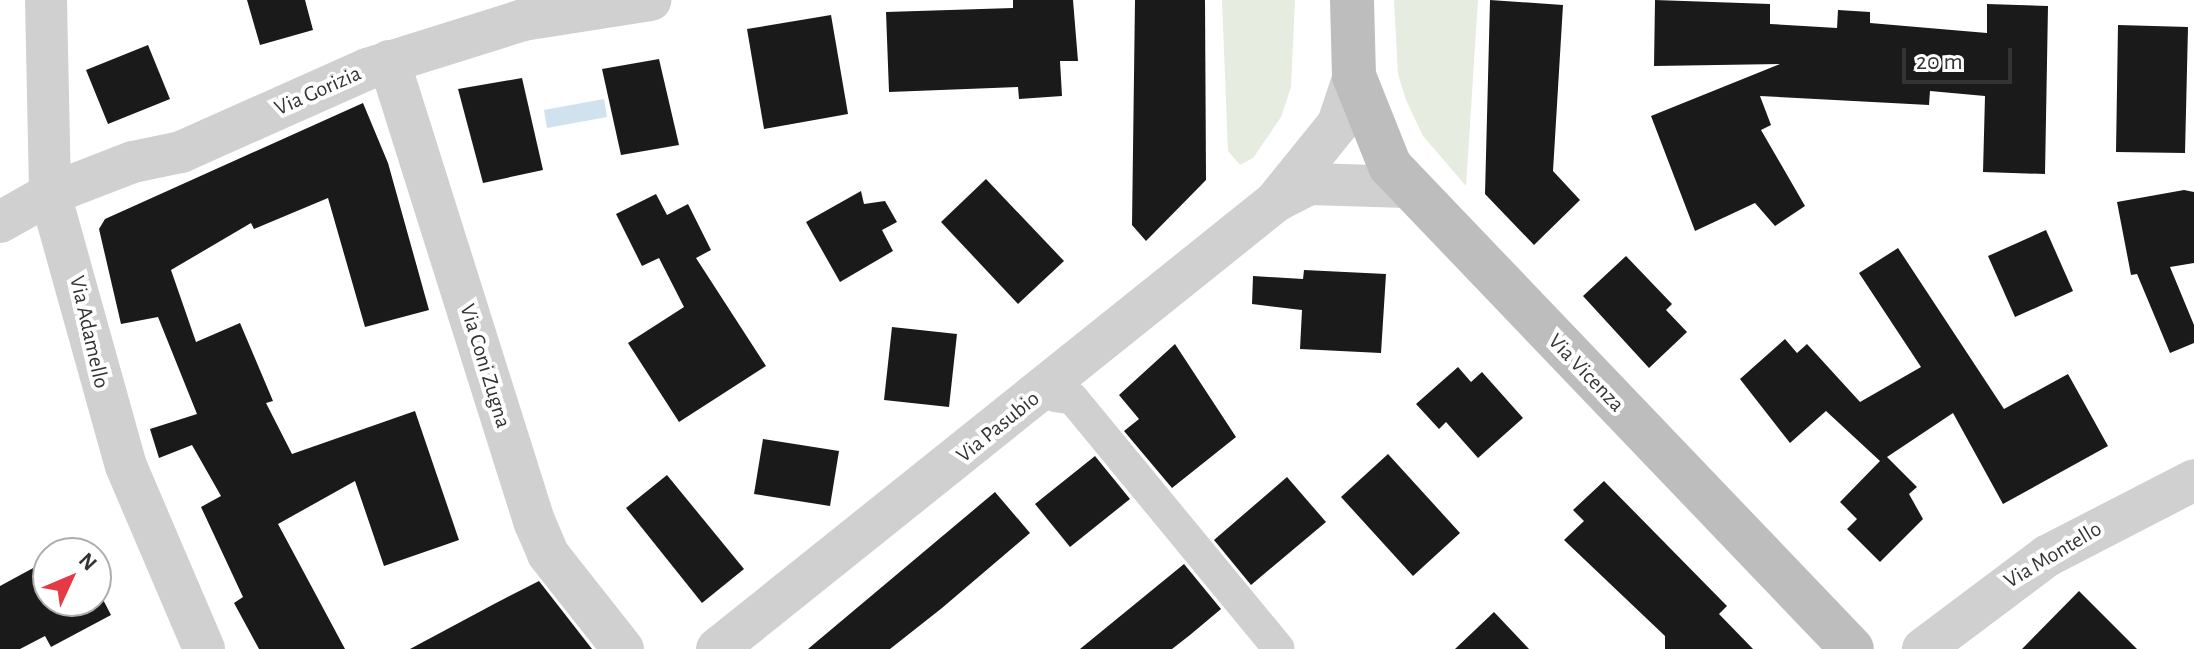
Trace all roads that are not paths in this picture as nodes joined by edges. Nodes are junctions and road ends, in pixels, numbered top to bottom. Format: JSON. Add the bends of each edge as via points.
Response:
{"nodes":[{"id":1,"x":46,"y":0,"type":"edge"},
{"id":2,"x":650,"y":0,"type":"edge"},
{"id":3,"x":1352,"y":0,"type":"edge"},
{"id":4,"x":389,"y":61,"type":"junction"},
{"id":5,"x":1354,"y":76,"type":"junction"},
{"id":6,"x":1407,"y":187,"type":"junction"},
{"id":7,"x":50,"y":194,"type":"junction"},
{"id":8,"x":1275,"y":202,"type":"junction"},
{"id":9,"x":0,"y":222,"type":"edge"},
{"id":10,"x":1048,"y":387,"type":"junction"},
{"id":11,"x":2192,"y":481,"type":"edge"},
{"id":12,"x":1278,"y":648,"type":"edge"},
{"id":13,"x":204,"y":649,"type":"edge"},
{"id":14,"x":623,"y":649,"type":"edge"},
{"id":15,"x":717,"y":649,"type":"edge"},
{"id":16,"x":1852,"y":649,"type":"edge"},
{"id":17,"x":1923,"y":649,"type":"edge"}],
"edges":[{"from":1,"to":7,"type":"street","name":"Via Adamello"},
{"from":2,"to":4,"type":"street","name":"Via Gorizia","via":[[523,20]]},
{"from":3,"to":5,"type":"main road","name":"Via Vicenza"},
{"from":4,"to":7,"type":"street","name":"Via Gorizia","via":[[181,152],[133,162]]},
{"from":4,"to":14,"type":"street","name":"Via Coni Zugna","via":[[535,523],[548,554]]},
{"from":5,"to":6,"type":"main road","name":"Via Vicenza","via":[[1375,139]]},
{"from":5,"to":8,"type":"street","name":"Via Pasubio","via":[[1338,124]]},
{"from":6,"to":8,"type":"street","name":"Via Pasubio","via":[[1310,184]]},
{"from":6,"to":16,"type":"main road","name":"Via Vicenza"},
{"from":7,"to":9,"type":"street","name":"Via Gorizia"},
{"from":7,"to":13,"type":"street","name":"Via Adamello","via":[[126,466]]},
{"from":8,"to":10,"type":"street","name":"Via Pasubio"},
{"from":10,"to":12,"type":"street","via":[[1055,396],[1073,399]]},
{"from":10,"to":15,"type":"street","name":"Via Pasubio"},
{"from":11,"to":17,"type":"street","name":"Via Montello","via":[[2036,563]]}]}
